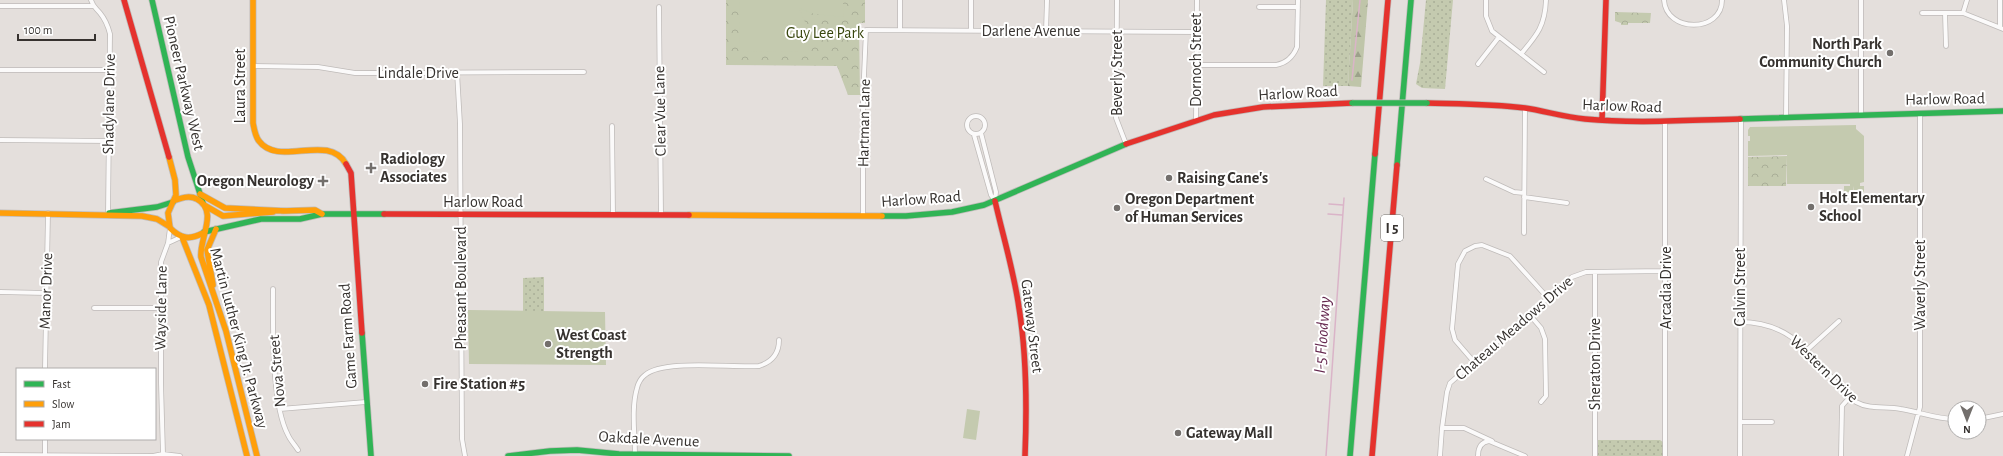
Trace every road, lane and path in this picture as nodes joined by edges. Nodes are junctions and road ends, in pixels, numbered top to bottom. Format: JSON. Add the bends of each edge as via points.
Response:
{"nodes":[{"id":1,"x":91,"y":0,"type":"edge"},
{"id":2,"x":124,"y":0,"type":"edge"},
{"id":3,"x":152,"y":0,"type":"edge"},
{"id":4,"x":253,"y":0,"type":"edge"},
{"id":5,"x":900,"y":0,"type":"edge"},
{"id":6,"x":971,"y":0,"type":"edge"},
{"id":7,"x":1047,"y":0,"type":"edge"},
{"id":8,"x":1117,"y":0,"type":"edge"},
{"id":9,"x":1197,"y":0,"type":"edge"},
{"id":10,"x":1298,"y":0,"type":"edge"},
{"id":11,"x":1385,"y":0,"type":"edge"},
{"id":12,"x":1388,"y":0,"type":"edge"},
{"id":13,"x":1411,"y":0,"type":"edge"},
{"id":14,"x":1486,"y":0,"type":"edge"},
{"id":15,"x":1546,"y":0,"type":"edge"},
{"id":16,"x":1606,"y":0,"type":"edge"},
{"id":17,"x":1664,"y":0,"type":"edge"},
{"id":18,"x":1722,"y":0,"type":"edge"},
{"id":19,"x":1784,"y":0,"type":"edge"},
{"id":20,"x":1861,"y":0,"type":"edge"},
{"id":21,"x":1967,"y":0,"type":"edge"},
{"id":22,"x":2000,"y":0,"type":"edge"},
{"id":23,"x":0,"y":6,"type":"edge"},
{"id":24,"x":93,"y":6,"type":"junction"},
{"id":25,"x":659,"y":7,"type":"dead end"},
{"id":26,"x":1259,"y":7,"type":"dead end"},
{"id":27,"x":1298,"y":7,"type":"junction"},
{"id":28,"x":1922,"y":12,"type":"dead end"},
{"id":29,"x":1945,"y":13,"type":"junction"},
{"id":30,"x":1963,"y":13,"type":"junction"},
{"id":31,"x":2002,"y":28,"type":"edge"},
{"id":32,"x":866,"y":30,"type":"joint"},
{"id":33,"x":900,"y":30,"type":"junction"},
{"id":34,"x":971,"y":30,"type":"junction"},
{"id":35,"x":1046,"y":31,"type":"junction"},
{"id":36,"x":1116,"y":32,"type":"junction"},
{"id":37,"x":1196,"y":32,"type":"junction"},
{"id":38,"x":1499,"y":37,"type":"junction"},
{"id":39,"x":1946,"y":46,"type":"dead end"},
{"id":40,"x":1521,"y":54,"type":"junction"},
{"id":41,"x":1384,"y":57,"type":"junction"},
{"id":42,"x":1478,"y":64,"type":"dead end"},
{"id":43,"x":1196,"y":65,"type":"junction"},
{"id":44,"x":253,"y":66,"type":"junction"},
{"id":45,"x":0,"y":70,"type":"edge"},
{"id":46,"x":109,"y":70,"type":"junction"},
{"id":47,"x":457,"y":72,"type":"junction"},
{"id":48,"x":584,"y":72,"type":"dead end"},
{"id":49,"x":1544,"y":72,"type":"dead end"},
{"id":50,"x":1525,"y":108,"type":"junction"},
{"id":51,"x":2003,"y":111,"type":"edge"},
{"id":52,"x":1920,"y":113,"type":"junction"},
{"id":53,"x":1861,"y":114,"type":"junction"},
{"id":54,"x":1786,"y":117,"type":"junction"},
{"id":55,"x":1741,"y":118,"type":"junction"},
{"id":56,"x":1196,"y":120,"type":"junction"},
{"id":57,"x":1602,"y":120,"type":"junction"},
{"id":58,"x":1665,"y":121,"type":"junction"},
{"id":59,"x":612,"y":126,"type":"dead end"},
{"id":60,"x":982,"y":133,"type":"junction"},
{"id":61,"x":974,"y":135,"type":"junction"},
{"id":62,"x":0,"y":140,"type":"edge"},
{"id":63,"x":109,"y":141,"type":"junction"},
{"id":64,"x":1126,"y":144,"type":"junction"},
{"id":65,"x":1486,"y":179,"type":"dead end"},
{"id":66,"x":200,"y":194,"type":"junction"},
{"id":67,"x":1524,"y":195,"type":"junction"},
{"id":68,"x":173,"y":201,"type":"junction"},
{"id":69,"x":995,"y":202,"type":"junction"},
{"id":70,"x":1567,"y":203,"type":"dead end"},
{"id":71,"x":204,"y":205,"type":"junction"},
{"id":72,"x":286,"y":211,"type":"junction"},
{"id":73,"x":0,"y":213,"type":"edge"},
{"id":74,"x":48,"y":213,"type":"junction"},
{"id":75,"x":108,"y":214,"type":"junction"},
{"id":76,"x":322,"y":214,"type":"junction"},
{"id":77,"x":354,"y":214,"type":"junction"},
{"id":78,"x":460,"y":215,"type":"junction"},
{"id":79,"x":613,"y":215,"type":"junction"},
{"id":80,"x":661,"y":215,"type":"junction"},
{"id":81,"x":863,"y":215,"type":"junction"},
{"id":82,"x":170,"y":228,"type":"junction"},
{"id":83,"x":216,"y":229,"type":"junction"},
{"id":84,"x":204,"y":232,"type":"junction"},
{"id":85,"x":1524,"y":233,"type":"dead end"},
{"id":86,"x":182,"y":237,"type":"junction"},
{"id":87,"x":168,"y":243,"type":"junction"},
{"id":88,"x":1666,"y":271,"type":"junction"},
{"id":89,"x":1595,"y":272,"type":"junction"},
{"id":90,"x":273,"y":289,"type":"dead end"},
{"id":91,"x":0,"y":292,"type":"edge"},
{"id":92,"x":46,"y":293,"type":"junction"},
{"id":93,"x":214,"y":294,"type":"junction"},
{"id":94,"x":1547,"y":297,"type":"junction"},
{"id":95,"x":94,"y":308,"type":"dead end"},
{"id":96,"x":160,"y":308,"type":"junction"},
{"id":97,"x":1529,"y":314,"type":"junction"},
{"id":98,"x":1839,"y":321,"type":"dead end"},
{"id":99,"x":1740,"y":322,"type":"junction"},
{"id":100,"x":778,"y":340,"type":"dead end"},
{"id":101,"x":1807,"y":350,"type":"junction"},
{"id":102,"x":1474,"y":362,"type":"junction"},
{"id":103,"x":45,"y":368,"type":"edge"},
{"id":104,"x":156,"y":383,"type":"edge"},
{"id":105,"x":161,"y":383,"type":"junction"},
{"id":106,"x":1849,"y":398,"type":"junction"},
{"id":107,"x":366,"y":402,"type":"junction"},
{"id":108,"x":1541,"y":402,"type":"dead end"},
{"id":109,"x":280,"y":409,"type":"junction"},
{"id":110,"x":1919,"y":413,"type":"junction"},
{"id":111,"x":2003,"y":414,"type":"edge"},
{"id":112,"x":1987,"y":417,"type":"edge"},
{"id":113,"x":1947,"y":419,"type":"edge"},
{"id":114,"x":1740,"y":422,"type":"junction"},
{"id":115,"x":1772,"y":422,"type":"dead end"},
{"id":116,"x":1442,"y":428,"type":"junction"},
{"id":117,"x":45,"y":440,"type":"edge"},
{"id":118,"x":1492,"y":441,"type":"junction"},
{"id":119,"x":298,"y":450,"type":"dead end"},
{"id":120,"x":163,"y":454,"type":"junction"},
{"id":121,"x":0,"y":455,"type":"edge"},
{"id":122,"x":45,"y":455,"type":"edge"},
{"id":123,"x":635,"y":455,"type":"edge"},
{"id":124,"x":698,"y":455,"type":"edge"},
{"id":125,"x":753,"y":455,"type":"edge"},
{"id":126,"x":180,"y":456,"type":"edge"},
{"id":127,"x":247,"y":456,"type":"edge"},
{"id":128,"x":257,"y":456,"type":"edge"},
{"id":129,"x":371,"y":456,"type":"edge"},
{"id":130,"x":465,"y":456,"type":"edge"},
{"id":131,"x":508,"y":456,"type":"edge"},
{"id":132,"x":789,"y":456,"type":"edge"},
{"id":133,"x":1025,"y":456,"type":"edge"},
{"id":134,"x":1350,"y":456,"type":"edge"},
{"id":135,"x":1372,"y":456,"type":"edge"},
{"id":136,"x":1440,"y":456,"type":"edge"},
{"id":137,"x":1478,"y":456,"type":"edge"},
{"id":138,"x":1525,"y":456,"type":"edge"},
{"id":139,"x":1595,"y":456,"type":"edge"},
{"id":140,"x":1665,"y":456,"type":"edge"},
{"id":141,"x":1740,"y":456,"type":"edge"},
{"id":142,"x":1841,"y":456,"type":"edge"},
{"id":143,"x":1907,"y":456,"type":"edge"}],
"edges":[{"from":1,"to":24,"type":"street","name":"Shadylane Drive"},
{"from":2,"to":68,"type":"main road","via":[[175,180],[176,191]]},
{"from":3,"to":66,"type":"main road","name":"Pioneer Parkway West","via":[[188,157]]},
{"from":4,"to":44,"type":"main road","name":"Laura Street"},
{"from":5,"to":33,"type":"street"},
{"from":6,"to":34,"type":"street"},
{"from":7,"to":35,"type":"street"},
{"from":8,"to":36,"type":"street","name":"Beverly Street"},
{"from":9,"to":37,"type":"street","name":"Dornoch Street"},
{"from":10,"to":27,"type":"street"},
{"from":11,"to":41,"type":"main road"},
{"from":12,"to":41,"type":"main road","number":"I 5"},
{"from":13,"to":135,"type":"main road","number":"I 5"},
{"from":14,"to":38,"type":"street","via":[[1487,21]]},
{"from":15,"to":40,"type":"street","via":[[1541,29]]},
{"from":16,"to":57,"type":"main road"},
{"from":17,"to":18,"type":"street","via":[[1667,12],[1674,20],[1682,24],[1701,24],[1718,14]]},
{"from":19,"to":54,"type":"street","via":[[1787,26]]},
{"from":20,"to":53,"type":"street"},
{"from":21,"to":30,"type":"street"},
{"from":22,"to":31,"type":"street"},
{"from":23,"to":24,"type":"street"},
{"from":24,"to":46,"type":"street","name":"Shadylane Drive","via":[[100,13],[108,29]]},
{"from":25,"to":80,"type":"street","name":"Clear Vue Lane"},
{"from":26,"to":27,"type":"street"},
{"from":27,"to":43,"type":"street","via":[[1297,47],[1283,64]]},
{"from":28,"to":29,"type":"street"},
{"from":29,"to":30,"type":"street"},
{"from":29,"to":39,"type":"street"},
{"from":30,"to":31,"type":"street"},
{"from":32,"to":33,"type":"street","name":"Darlene Avenue"},
{"from":32,"to":81,"type":"street","name":"Hartman Lane"},
{"from":33,"to":34,"type":"street","name":"Darlene Avenue"},
{"from":34,"to":35,"type":"street","name":"Darlene Avenue"},
{"from":35,"to":36,"type":"street","name":"Darlene Avenue"},
{"from":36,"to":37,"type":"street","name":"Darlene Avenue"},
{"from":36,"to":64,"type":"street","name":"Beverly Street","via":[[1116,118]]},
{"from":37,"to":43,"type":"street","name":"Dornoch Street"},
{"from":38,"to":40,"type":"street"},
{"from":38,"to":42,"type":"street"},
{"from":40,"to":49,"type":"street"},
{"from":41,"to":134,"type":"main road","number":"I 5"},
{"from":43,"to":56,"type":"street","name":"Dornoch Street"},
{"from":44,"to":47,"type":"street","name":"Lindale Drive","via":[[318,67],[355,73]]},
{"from":44,"to":77,"type":"main road","name":"Laura Street","via":[[253,123],[258,144],[277,151],[329,150],[338,154],[346,160],[351,173]]},
{"from":45,"to":46,"type":"street"},
{"from":46,"to":63,"type":"street","name":"Shadylane Drive"},
{"from":47,"to":48,"type":"street","name":"Lindale Drive"},
{"from":47,"to":78,"type":"street","name":"Pheasant Boulevard"},
{"from":50,"to":56,"type":"main road","name":"Harlow Road","bridge":true,"via":[[1484,104],[1352,103],[1264,107]]},
{"from":50,"to":57,"type":"main road","name":"Harlow Road"},
{"from":50,"to":67,"type":"street"},
{"from":51,"to":52,"type":"main road","name":"Harlow Road"},
{"from":52,"to":53,"type":"main road","name":"Harlow Road"},
{"from":52,"to":110,"type":"street","name":"Waverly Street"},
{"from":53,"to":54,"type":"main road","name":"Harlow Road"},
{"from":54,"to":55,"type":"main road","name":"Harlow Road"},
{"from":55,"to":58,"type":"main road","name":"Harlow Road"},
{"from":55,"to":99,"type":"street","name":"Calvin Street"},
{"from":56,"to":64,"type":"main road","name":"Harlow Road"},
{"from":57,"to":58,"type":"main road","name":"Harlow Road"},
{"from":58,"to":88,"type":"street","name":"Arcadia Drive"},
{"from":59,"to":79,"type":"street"},
{"from":60,"to":61,"type":"street"},
{"from":60,"to":61,"type":"street","via":[[985,123],[981,117],[974,116],[970,117],[966,124],[968,131]]},
{"from":60,"to":69,"type":"street","name":"Gateway Street","via":[[996,192]]},
{"from":61,"to":69,"type":"street","name":"Gateway Street","via":[[990,196]]},
{"from":62,"to":63,"type":"street"},
{"from":63,"to":75,"type":"street","name":"Shadylane Drive"},
{"from":64,"to":69,"type":"main road","name":"Harlow Road"},
{"from":65,"to":67,"type":"street"},
{"from":66,"to":71,"type":"main road","name":"Martin Luther King Jr. Parkway"},
{"from":66,"to":72,"type":"main road","via":[[225,208]]},
{"from":67,"to":70,"type":"street"},
{"from":67,"to":85,"type":"street"},
{"from":68,"to":71,"type":"main road","via":[[188,197],[195,198]]},
{"from":68,"to":75,"type":"main road","via":[[157,208],[123,210]]},
{"from":68,"to":82,"type":"main road","via":[[168,213]]},
{"from":69,"to":81,"type":"main road","name":"Harlow Road","via":[[939,214]]},
{"from":69,"to":133,"type":"main road","name":"Gateway Street","via":[[1015,287],[1024,344],[1027,408]]},
{"from":71,"to":72,"type":"main road","via":[[223,216]]},
{"from":71,"to":84,"type":"main road","name":"Martin Luther King Jr. Parkway","via":[[208,219]]},
{"from":72,"to":76,"type":"main road","via":[[315,210]]},
{"from":73,"to":74,"type":"main road"},
{"from":74,"to":75,"type":"main road"},
{"from":74,"to":92,"type":"street","name":"Manor Drive"},
{"from":75,"to":82,"type":"main road","via":[[122,217],[151,217]]},
{"from":76,"to":77,"type":"main road","name":"Harlow Road"},
{"from":76,"to":83,"type":"main road","via":[[314,218],[256,220]]},
{"from":77,"to":78,"type":"main road","name":"Harlow Road"},
{"from":77,"to":107,"type":"main road","name":"Game Farm Road"},
{"from":78,"to":79,"type":"main road","name":"Harlow Road"},
{"from":78,"to":130,"type":"street","name":"Pheasant Boulevard","via":[[462,439]]},
{"from":79,"to":80,"type":"main road","name":"Harlow Road"},
{"from":80,"to":81,"type":"main road","name":"Harlow Road"},
{"from":82,"to":86,"type":"main road"},
{"from":82,"to":87,"type":"street","name":"Wayside Lane"},
{"from":83,"to":84,"type":"main road"},
{"from":83,"to":93,"type":"main road","via":[[207,250]]},
{"from":84,"to":86,"type":"main road","via":[[193,238]]},
{"from":84,"to":93,"type":"main road","name":"Martin Luther King Jr. Parkway","via":[[199,250]]},
{"from":86,"to":87,"type":"street","name":"Wayside Lane"},
{"from":86,"to":127,"type":"main road","name":"Martin Luther King Jr. Parkway","via":[[209,305]]},
{"from":87,"to":96,"type":"street","name":"Wayside Lane","via":[[161,262]]},
{"from":88,"to":89,"type":"street","name":"Chateau Meadows Drive"},
{"from":88,"to":140,"type":"street","name":"Arcadia Drive"},
{"from":89,"to":94,"type":"street","name":"Chateau Meadows Drive","via":[[1575,275]]},
{"from":89,"to":139,"type":"street","name":"Sheraton Drive"},
{"from":90,"to":109,"type":"street","name":"Nova Street","via":[[273,328]]},
{"from":91,"to":92,"type":"street"},
{"from":92,"to":103,"type":"street","name":"Manor Drive"},
{"from":93,"to":128,"type":"main road","name":"Martin Luther King Jr. Parkway","via":[[222,314]]},
{"from":94,"to":97,"type":"street","name":"Chateau Meadows Drive"},
{"from":94,"to":102,"type":"street","via":[[1510,256],[1482,245],[1465,251],[1458,264],[1452,329],[1454,338]]},
{"from":95,"to":96,"type":"street"},
{"from":96,"to":105,"type":"street","name":"Wayside Lane"},
{"from":97,"to":102,"type":"street","name":"Chateau Meadows Drive"},
{"from":97,"to":108,"type":"street","via":[[1541,328],[1545,339],[1546,396]]},
{"from":98,"to":101,"type":"street"},
{"from":99,"to":101,"type":"street","name":"Western Drive","via":[[1776,327],[1791,335]]},
{"from":99,"to":114,"type":"street","name":"Calvin Street"},
{"from":100,"to":123,"type":"street","via":[[779,348],[775,357],[767,364],[671,366],[656,369],[644,376],[635,398]]},
{"from":101,"to":106,"type":"street","name":"Western Drive"},
{"from":102,"to":116,"type":"street","name":"Chateau Meadows Drive","via":[[1450,383]]},
{"from":104,"to":105,"type":"street"},
{"from":105,"to":120,"type":"street","name":"Wayside Lane"},
{"from":106,"to":110,"type":"street","name":"Western Drive","via":[[1865,406],[1900,408]]},
{"from":106,"to":142,"type":"street","via":[[1842,406]]},
{"from":107,"to":109,"type":"street"},
{"from":107,"to":129,"type":"main road","name":"Game Farm Road"},
{"from":109,"to":119,"type":"street","name":"Nova Street","via":[[288,435]]},
{"from":110,"to":113,"type":"street","name":"Western Drive"},
{"from":110,"to":143,"type":"street","name":"Waverly Street"},
{"from":111,"to":112,"type":"street"},
{"from":114,"to":115,"type":"street"},
{"from":114,"to":141,"type":"street","name":"Calvin Street"},
{"from":116,"to":118,"type":"street","via":[[1464,428]]},
{"from":116,"to":136,"type":"street","name":"Chateau Meadows Drive"},
{"from":117,"to":122,"type":"street"},
{"from":118,"to":137,"type":"street","via":[[1483,443],[1478,449]]},
{"from":118,"to":138,"type":"street"},
{"from":120,"to":122,"type":"street"},
{"from":120,"to":126,"type":"street"},
{"from":121,"to":122,"type":"street"},
{"from":123,"to":124,"type":"main road","name":"Oakdale Avenue"},
{"from":123,"to":131,"type":"main road","name":"Oakdale Avenue","via":[[577,449]]},
{"from":124,"to":125,"type":"main road","name":"Oakdale Avenue"},
{"from":125,"to":132,"type":"main road","name":"Oakdale Avenue"}]}
